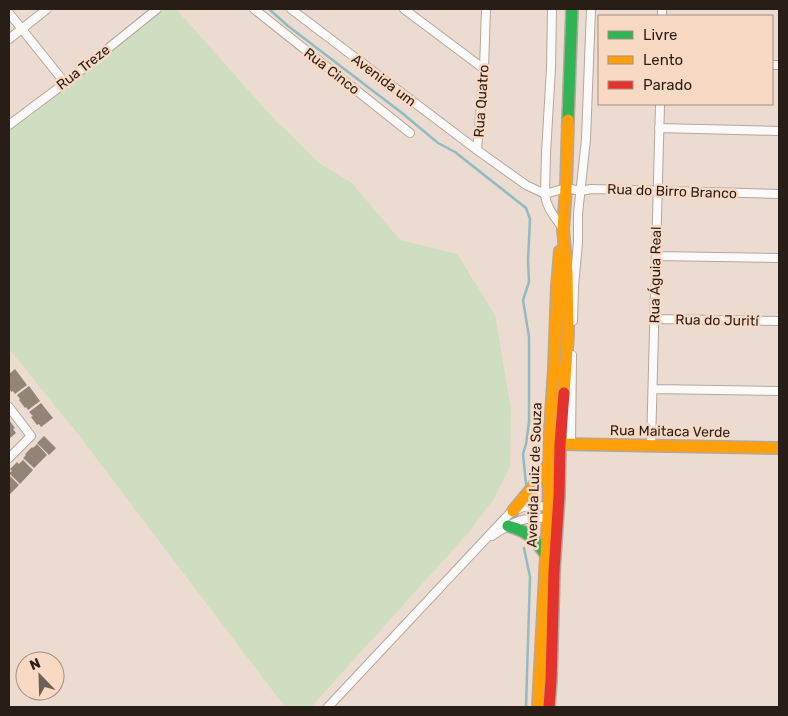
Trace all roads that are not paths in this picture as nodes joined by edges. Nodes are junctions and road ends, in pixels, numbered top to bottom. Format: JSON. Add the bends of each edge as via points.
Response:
{"nodes":[{"id":1,"x":47,"y":9,"type":"edge"},
{"id":2,"x":157,"y":9,"type":"edge"},
{"id":3,"x":254,"y":9,"type":"edge"},
{"id":4,"x":291,"y":9,"type":"edge"},
{"id":5,"x":404,"y":9,"type":"edge"},
{"id":6,"x":486,"y":9,"type":"edge"},
{"id":7,"x":552,"y":9,"type":"edge"},
{"id":8,"x":572,"y":9,"type":"edge"},
{"id":9,"x":591,"y":9,"type":"edge"},
{"id":10,"x":9,"y":13,"type":"edge"},
{"id":11,"x":21,"y":29,"type":"junction"},
{"id":12,"x":9,"y":39,"type":"edge"},
{"id":13,"x":484,"y":69,"type":"junction"},
{"id":14,"x":65,"y":82,"type":"junction"},
{"id":15,"x":660,"y":105,"type":"edge"},
{"id":16,"x":9,"y":125,"type":"edge"},
{"id":17,"x":659,"y":128,"type":"junction"},
{"id":18,"x":779,"y":131,"type":"edge"},
{"id":19,"x":410,"y":132,"type":"dead end"},
{"id":20,"x":478,"y":150,"type":"junction"},
{"id":21,"x":566,"y":188,"type":"junction"},
{"id":22,"x":658,"y":190,"type":"junction"},
{"id":23,"x":581,"y":191,"type":"junction"},
{"id":24,"x":544,"y":194,"type":"junction"},
{"id":25,"x":779,"y":194,"type":"edge"},
{"id":26,"x":563,"y":229,"type":"junction"},
{"id":27,"x":564,"y":245,"type":"junction"},
{"id":28,"x":656,"y":256,"type":"junction"},
{"id":29,"x":779,"y":258,"type":"edge"},
{"id":30,"x":654,"y":318,"type":"junction"},
{"id":31,"x":779,"y":321,"type":"edge"},
{"id":32,"x":653,"y":389,"type":"junction"},
{"id":33,"x":779,"y":391,"type":"edge"},
{"id":34,"x":9,"y":407,"type":"edge"},
{"id":35,"x":566,"y":444,"type":"junction"},
{"id":36,"x":651,"y":446,"type":"junction"},
{"id":37,"x":779,"y":448,"type":"edge"},
{"id":38,"x":9,"y":458,"type":"edge"},
{"id":39,"x":550,"y":461,"type":"junction"},
{"id":40,"x":513,"y":511,"type":"junction"},
{"id":41,"x":553,"y":512,"type":"junction"},
{"id":42,"x":508,"y":526,"type":"junction"},
{"id":43,"x":478,"y":546,"type":"junction"},
{"id":44,"x":546,"y":555,"type":"junction"},
{"id":45,"x":328,"y":707,"type":"edge"},
{"id":46,"x":538,"y":707,"type":"edge"},
{"id":47,"x":549,"y":707,"type":"edge"}],
"edges":[{"from":1,"to":11,"type":"street"},
{"from":2,"to":14,"type":"street","name":"Rua Treze"},
{"from":3,"to":19,"type":"street","name":"Rua Cinco"},
{"from":4,"to":20,"type":"street","name":"Avenida um"},
{"from":5,"to":13,"type":"street"},
{"from":6,"to":13,"type":"street","name":"Rua Quatro"},
{"from":7,"to":24,"type":"street","via":[[552,68]]},
{"from":8,"to":21,"type":"main road","name":"Avenida Luiz de Souza"},
{"from":9,"to":23,"type":"street"},
{"from":10,"to":11,"type":"street"},
{"from":11,"to":12,"type":"street"},
{"from":11,"to":14,"type":"street"},
{"from":13,"to":20,"type":"street","name":"Rua Quatro"},
{"from":14,"to":16,"type":"street","name":"Rua Treze"},
{"from":15,"to":17,"type":"street","name":"Rua Águia Real"},
{"from":17,"to":18,"type":"street"},
{"from":17,"to":22,"type":"street","name":"Rua Águia Real"},
{"from":20,"to":24,"type":"street","name":"Rua Quatro"},
{"from":21,"to":23,"type":"street","name":"Rua do Birro Branco"},
{"from":21,"to":24,"type":"street"},
{"from":21,"to":26,"type":"main road","name":"Avenida Luiz de Souza"},
{"from":22,"to":23,"type":"street","name":"Rua do Birro Branco"},
{"from":22,"to":25,"type":"street","name":"Rua do Birro Branco"},
{"from":22,"to":28,"type":"street","name":"Rua Águia Real"},
{"from":23,"to":35,"type":"street"},
{"from":24,"to":26,"type":"street"},
{"from":26,"to":27,"type":"main road","name":"Avenida Luiz de Souza"},
{"from":27,"to":35,"type":"main road","name":"Avenida Luiz de Souza","via":[[568,334]]},
{"from":27,"to":39,"type":"main road","name":"Avenida Luiz de Souza","via":[[559,257]]},
{"from":28,"to":29,"type":"street"},
{"from":28,"to":30,"type":"street","name":"Rua Águia Real"},
{"from":30,"to":31,"type":"street","name":"Rua do Jurití"},
{"from":30,"to":32,"type":"street","name":"Rua Águia Real"},
{"from":32,"to":33,"type":"street"},
{"from":32,"to":36,"type":"street","name":"Rua Águia Real"},
{"from":34,"to":38,"type":"street","via":[[31,436]]},
{"from":35,"to":36,"type":"main road","name":"Rua Maitaca Verde"},
{"from":35,"to":41,"type":"main road","name":"Avenida Luiz de Souza"},
{"from":36,"to":37,"type":"main road","name":"Rua Maitaca Verde"},
{"from":39,"to":40,"type":"main road"},
{"from":39,"to":41,"type":"main road","name":"Avenida Luiz de Souza"},
{"from":40,"to":41,"type":"street","via":[[523,506]]},
{"from":40,"to":43,"type":"street"},
{"from":41,"to":42,"type":"street"},
{"from":41,"to":44,"type":"main road","name":"Avenida Luiz de Souza"},
{"from":41,"to":47,"type":"main road","name":"Avenida Luiz de Souza"},
{"from":42,"to":43,"type":"street"},
{"from":42,"to":44,"type":"main road","via":[[532,535]]},
{"from":43,"to":45,"type":"street"},
{"from":44,"to":46,"type":"main road","name":"Avenida Luiz de Souza"}]}
